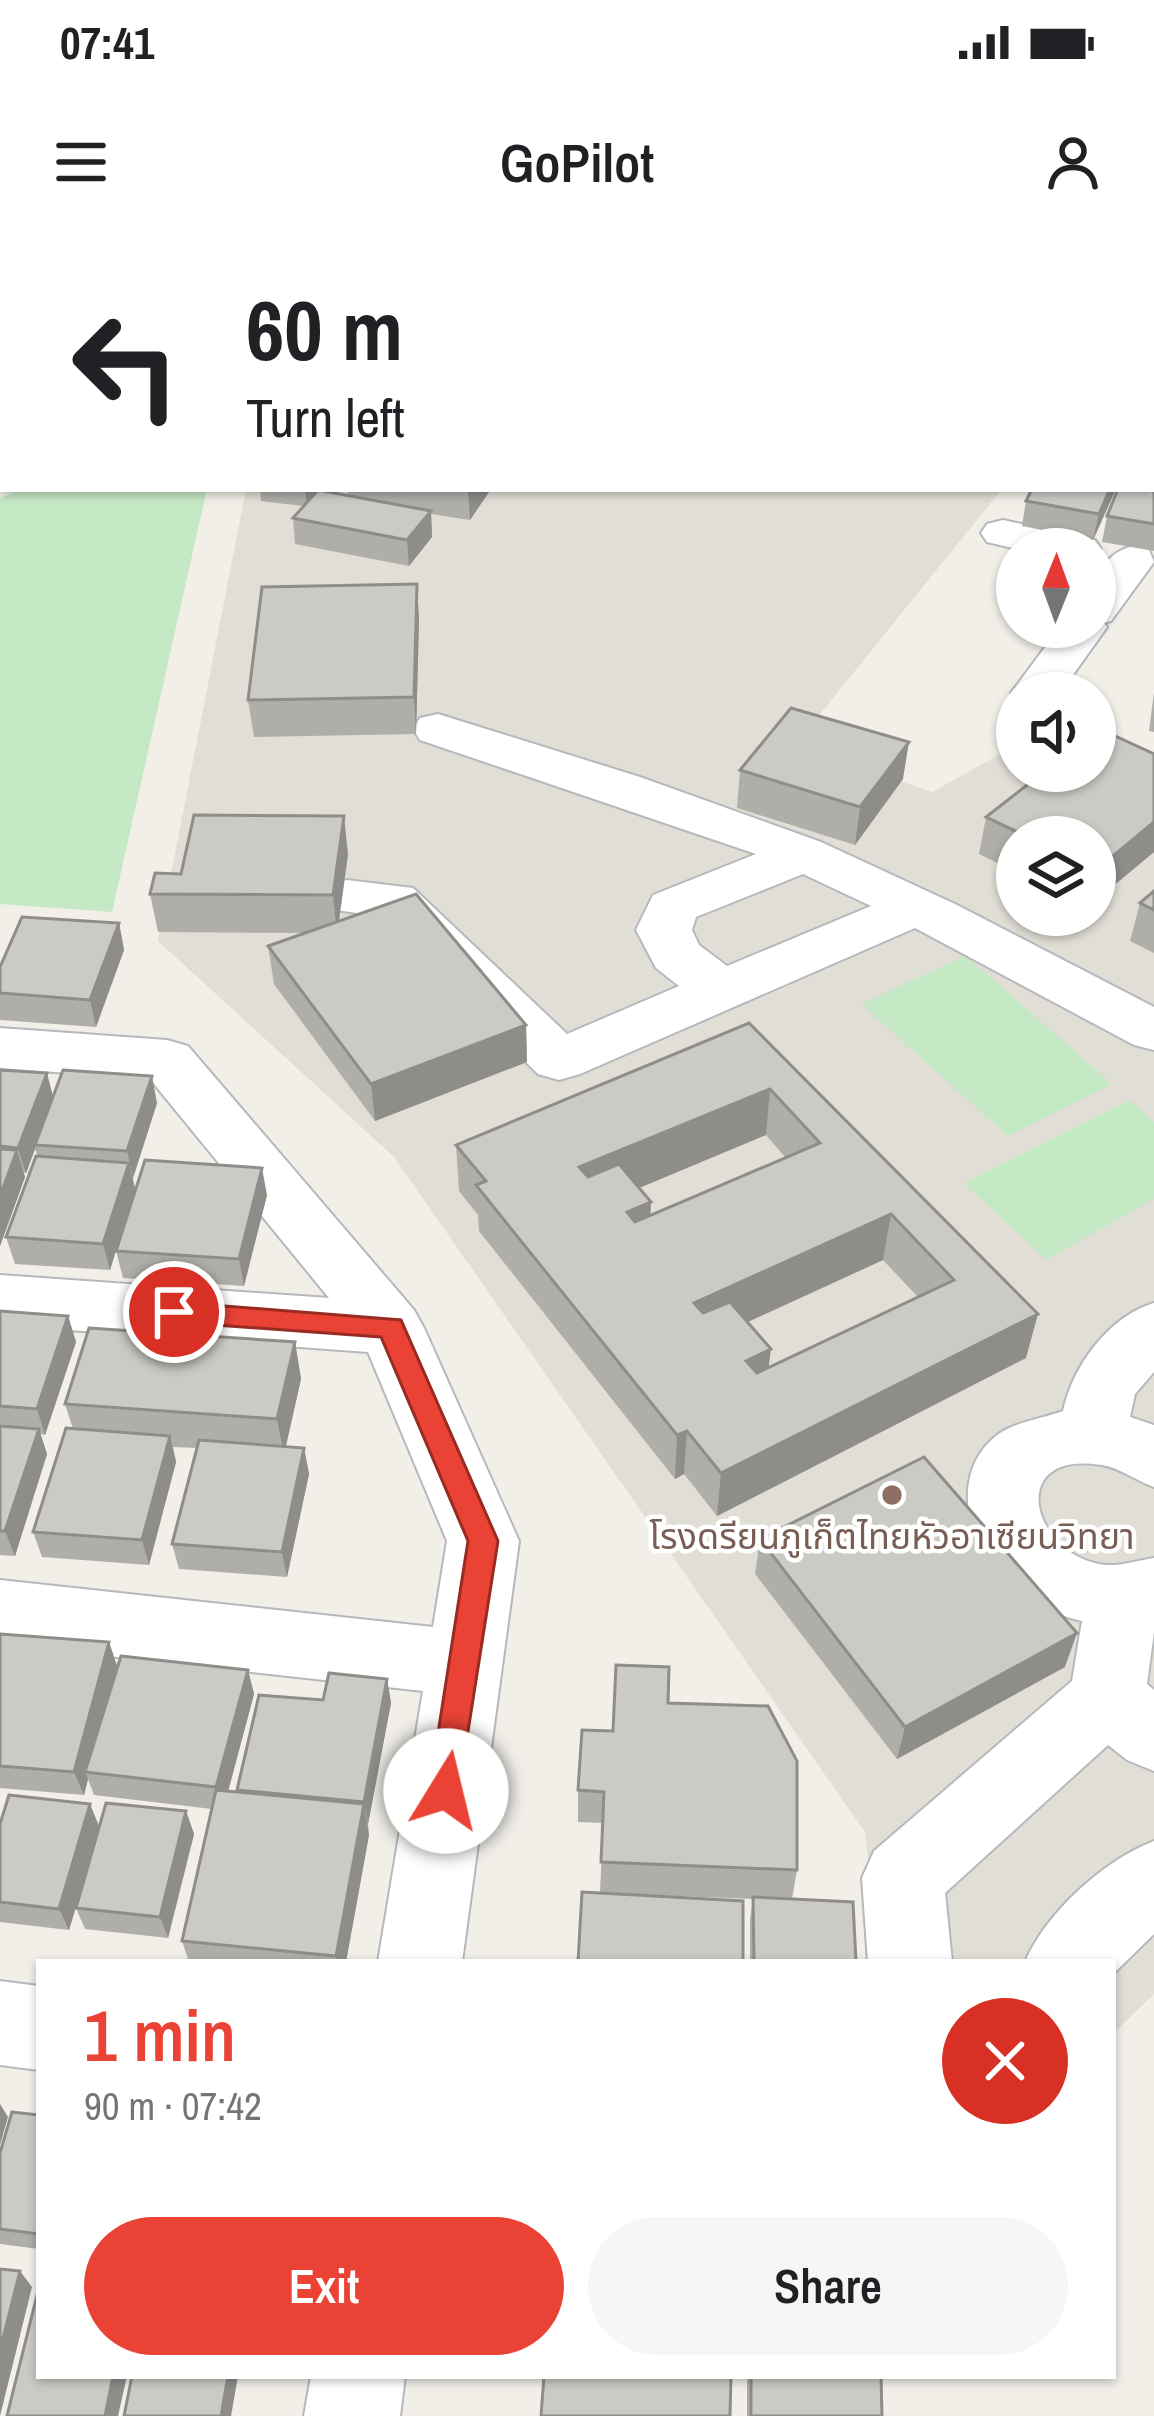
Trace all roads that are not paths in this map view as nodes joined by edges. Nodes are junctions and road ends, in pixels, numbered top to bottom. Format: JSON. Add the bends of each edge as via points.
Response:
{"nodes":[{"id":1,"x":438,"y":729,"type":"dead end"},
{"id":2,"x":803,"y":855,"type":"junction"},
{"id":3,"x":347,"y":897,"type":"dead end"},
{"id":4,"x":916,"y":907,"type":"junction"},
{"id":5,"x":721,"y":991,"type":"junction"},
{"id":6,"x":1154,"y":1031,"type":"edge"},
{"id":7,"x":0,"y":1048,"type":"edge"},
{"id":8,"x":0,"y":1300,"type":"edge"},
{"id":9,"x":391,"y":1328,"type":"junction"},
{"id":10,"x":1154,"y":1328,"type":"edge"},
{"id":11,"x":1123,"y":1448,"type":"edge"},
{"id":12,"x":1143,"y":1604,"type":"edge"},
{"id":13,"x":0,"y":1612,"type":"edge"},
{"id":14,"x":465,"y":1663,"type":"junction"},
{"id":15,"x":1131,"y":1717,"type":"edge"},
{"id":16,"x":1154,"y":1879,"type":"edge"},
{"id":17,"x":420,"y":1959,"type":"edge"},
{"id":18,"x":910,"y":1959,"type":"edge"},
{"id":19,"x":1070,"y":1959,"type":"edge"},
{"id":20,"x":0,"y":2023,"type":"edge"},
{"id":21,"x":36,"y":2028,"type":"edge"},
{"id":22,"x":358,"y":2379,"type":"edge"},
{"id":23,"x":352,"y":2416,"type":"edge"}],
"edges":[{"from":1,"to":2,"type":"street"},
{"from":2,"to":4,"type":"street"},
{"from":2,"to":5,"type":"street","via":[[672,907],[664,929],[676,955]]},
{"from":3,"to":5,"type":"street","via":[[394,900],[559,1060]]},
{"from":4,"to":5,"type":"street"},
{"from":4,"to":6,"type":"street"},
{"from":7,"to":9,"type":"street","via":[[167,1060]]},
{"from":8,"to":9,"type":"street"},
{"from":9,"to":14,"type":"street","via":[[483,1541]]},
{"from":10,"to":11,"type":"street","via":[[1103,1384]]},
{"from":11,"to":12,"type":"street","via":[[1050,1440],[1024,1454],[1004,1484],[1001,1520],[1031,1567],[1059,1585]]},
{"from":12,"to":15,"type":"street"},
{"from":13,"to":14,"type":"street"},
{"from":14,"to":17,"type":"street"},
{"from":15,"to":18,"type":"street","via":[[903,1878]]},
{"from":16,"to":19,"type":"street"},
{"from":20,"to":21,"type":"street"},
{"from":22,"to":23,"type":"street"}]}
